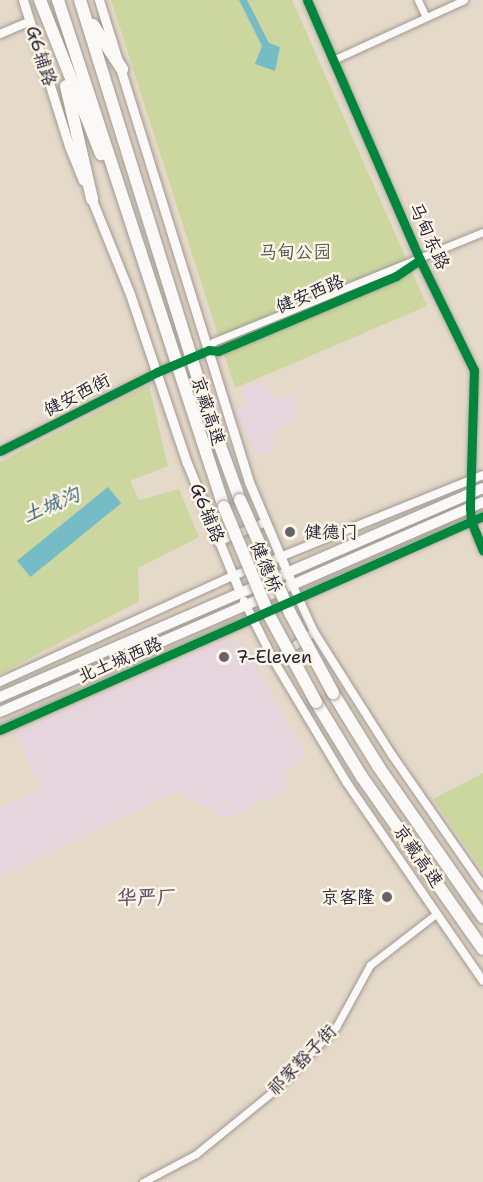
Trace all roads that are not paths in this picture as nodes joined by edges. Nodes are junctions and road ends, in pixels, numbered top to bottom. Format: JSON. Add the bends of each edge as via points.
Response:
{"nodes":[{"id":1,"x":23,"y":0,"type":"edge"},
{"id":2,"x":40,"y":0,"type":"edge"},
{"id":3,"x":58,"y":0,"type":"edge"},
{"id":4,"x":99,"y":0,"type":"edge"},
{"id":5,"x":308,"y":0,"type":"edge"},
{"id":6,"x":418,"y":0,"type":"edge"},
{"id":7,"x":465,"y":0,"type":"edge"},
{"id":8,"x":82,"y":6,"type":"edge"},
{"id":9,"x":426,"y":17,"type":"junction"},
{"id":10,"x":30,"y":21,"type":"junction"},
{"id":11,"x":0,"y":34,"type":"edge"},
{"id":12,"x":59,"y":56,"type":"junction"},
{"id":13,"x":333,"y":60,"type":"junction"},
{"id":14,"x":122,"y":69,"type":"junction"},
{"id":15,"x":92,"y":199,"type":"junction"},
{"id":16,"x":130,"y":221,"type":"junction"},
{"id":17,"x":483,"y":232,"type":"edge"},
{"id":18,"x":420,"y":260,"type":"junction"},
{"id":19,"x":205,"y":352,"type":"junction"},
{"id":20,"x":168,"y":367,"type":"dead end"},
{"id":21,"x":157,"y":372,"type":"junction"},
{"id":22,"x":0,"y":451,"type":"edge"},
{"id":23,"x":483,"y":475,"type":"edge"},
{"id":24,"x":469,"y":481,"type":"junction"},
{"id":25,"x":483,"y":488,"type":"edge"},
{"id":26,"x":469,"y":494,"type":"junction"},
{"id":27,"x":240,"y":500,"type":"joint"},
{"id":28,"x":483,"y":502,"type":"edge"},
{"id":29,"x":224,"y":507,"type":"joint"},
{"id":30,"x":470,"y":508,"type":"junction"},
{"id":31,"x":483,"y":516,"type":"edge"},
{"id":32,"x":471,"y":521,"type":"junction"},
{"id":33,"x":266,"y":522,"type":"junction"},
{"id":34,"x":218,"y":543,"type":"junction"},
{"id":35,"x":483,"y":551,"type":"edge"},
{"id":36,"x":281,"y":557,"type":"junction"},
{"id":37,"x":287,"y":572,"type":"junction"},
{"id":38,"x":233,"y":576,"type":"junction"},
{"id":39,"x":292,"y":584,"type":"junction"},
{"id":40,"x":240,"y":592,"type":"junction"},
{"id":41,"x":300,"y":600,"type":"junction"},
{"id":42,"x":245,"y":604,"type":"junction"},
{"id":43,"x":253,"y":620,"type":"junction"},
{"id":44,"x":314,"y":632,"type":"junction"},
{"id":45,"x":274,"y":661,"type":"junction"},
{"id":46,"x":0,"y":682,"type":"edge"},
{"id":47,"x":333,"y":693,"type":"joint"},
{"id":48,"x":0,"y":697,"type":"edge"},
{"id":49,"x":316,"y":702,"type":"joint"},
{"id":50,"x":0,"y":712,"type":"edge"},
{"id":51,"x":0,"y":730,"type":"edge"},
{"id":52,"x":483,"y":886,"type":"edge"},
{"id":53,"x":436,"y":914,"type":"junction"},
{"id":54,"x":483,"y":917,"type":"edge"},
{"id":55,"x":483,"y":949,"type":"edge"},
{"id":56,"x":483,"y":981,"type":"edge"},
{"id":57,"x":143,"y":1182,"type":"edge"}],
"edges":[{"from":1,"to":10,"type":"main road","name":"G6辅路"},
{"from":2,"to":12,"type":"highway"},
{"from":3,"to":16,"type":"highway","name":"京藏高速"},
{"from":4,"to":14,"type":"main road"},
{"from":5,"to":13,"type":"street","name":"马甸东路"},
{"from":6,"to":9,"type":"street"},
{"from":7,"to":9,"type":"street"},
{"from":8,"to":14,"type":"highway"},
{"from":8,"to":27,"type":"highway","name":"京藏高速","via":[[214,429]]},
{"from":9,"to":13,"type":"street"},
{"from":10,"to":11,"type":"street"},
{"from":10,"to":15,"type":"main road","name":"G6辅路","via":[[69,146]]},
{"from":12,"to":15,"type":"highway"},
{"from":12,"to":16,"type":"highway"},
{"from":13,"to":18,"type":"street","name":"马甸东路"},
{"from":14,"to":19,"type":"main road"},
{"from":15,"to":21,"type":"main road","name":"G6辅路"},
{"from":16,"to":29,"type":"highway","name":"京藏高速"},
{"from":17,"to":18,"type":"street","name":"健安西路"},
{"from":18,"to":19,"type":"street","name":"健安西路","via":[[213,342]]},
{"from":18,"to":24,"type":"street","name":"马甸东路","via":[[474,370]]},
{"from":19,"to":33,"type":"main road"},
{"from":20,"to":21,"type":"street","name":"健安西街"},
{"from":21,"to":22,"type":"street","name":"健安西街"},
{"from":21,"to":34,"type":"main road","name":"G6辅路"},
{"from":23,"to":24,"type":"street"},
{"from":24,"to":26,"type":"street","name":"马甸东路"},
{"from":24,"to":36,"type":"street"},
{"from":25,"to":26,"type":"main road"},
{"from":26,"to":30,"type":"street","name":"马甸东路"},
{"from":26,"to":37,"type":"main road"},
{"from":27,"to":47,"type":"highway","name":"健德桥","bridge":true,"via":[[290,613]]},
{"from":28,"to":30,"type":"main road"},
{"from":29,"to":49,"type":"highway","name":"健德桥","bridge":true,"via":[[268,615]]},
{"from":30,"to":32,"type":"street","name":"马甸东路"},
{"from":30,"to":39,"type":"main road"},
{"from":31,"to":32,"type":"street"},
{"from":32,"to":35,"type":"street","name":"马甸东路"},
{"from":32,"to":41,"type":"street"},
{"from":33,"to":34,"type":"street"},
{"from":33,"to":36,"type":"main road"},
{"from":34,"to":38,"type":"main road","name":"G6辅路"},
{"from":36,"to":37,"type":"main road"},
{"from":36,"to":38,"type":"street","name":"北土城西路"},
{"from":37,"to":39,"type":"main road"},
{"from":37,"to":40,"type":"main road","name":"北土城西路"},
{"from":38,"to":40,"type":"main road","name":"G6辅路"},
{"from":38,"to":46,"type":"street","name":"北土城西路"},
{"from":39,"to":41,"type":"street"},
{"from":39,"to":42,"type":"main road","name":"北土城西路"},
{"from":40,"to":42,"type":"street","name":"G6辅路"},
{"from":40,"to":48,"type":"main road","name":"北土城西路"},
{"from":41,"to":43,"type":"street","name":"北土城西路"},
{"from":41,"to":44,"type":"street"},
{"from":42,"to":43,"type":"street","name":"G6辅路"},
{"from":42,"to":50,"type":"main road","name":"北土城西路"},
{"from":43,"to":45,"type":"street","name":"G6辅路"},
{"from":43,"to":51,"type":"street","name":"北土城西路"},
{"from":44,"to":45,"type":"street"},
{"from":44,"to":52,"type":"street","via":[[392,755]]},
{"from":45,"to":53,"type":"street","name":"G6辅路","via":[[347,783]]},
{"from":47,"to":54,"type":"highway","name":"京藏高速","via":[[378,766]]},
{"from":49,"to":55,"type":"highway","name":"京藏高速","via":[[362,777]]},
{"from":53,"to":56,"type":"street","name":"G6辅路"},
{"from":53,"to":57,"type":"street","name":"祁家豁子街","via":[[370,965],[336,1027],[271,1093],[196,1154]]}]}
